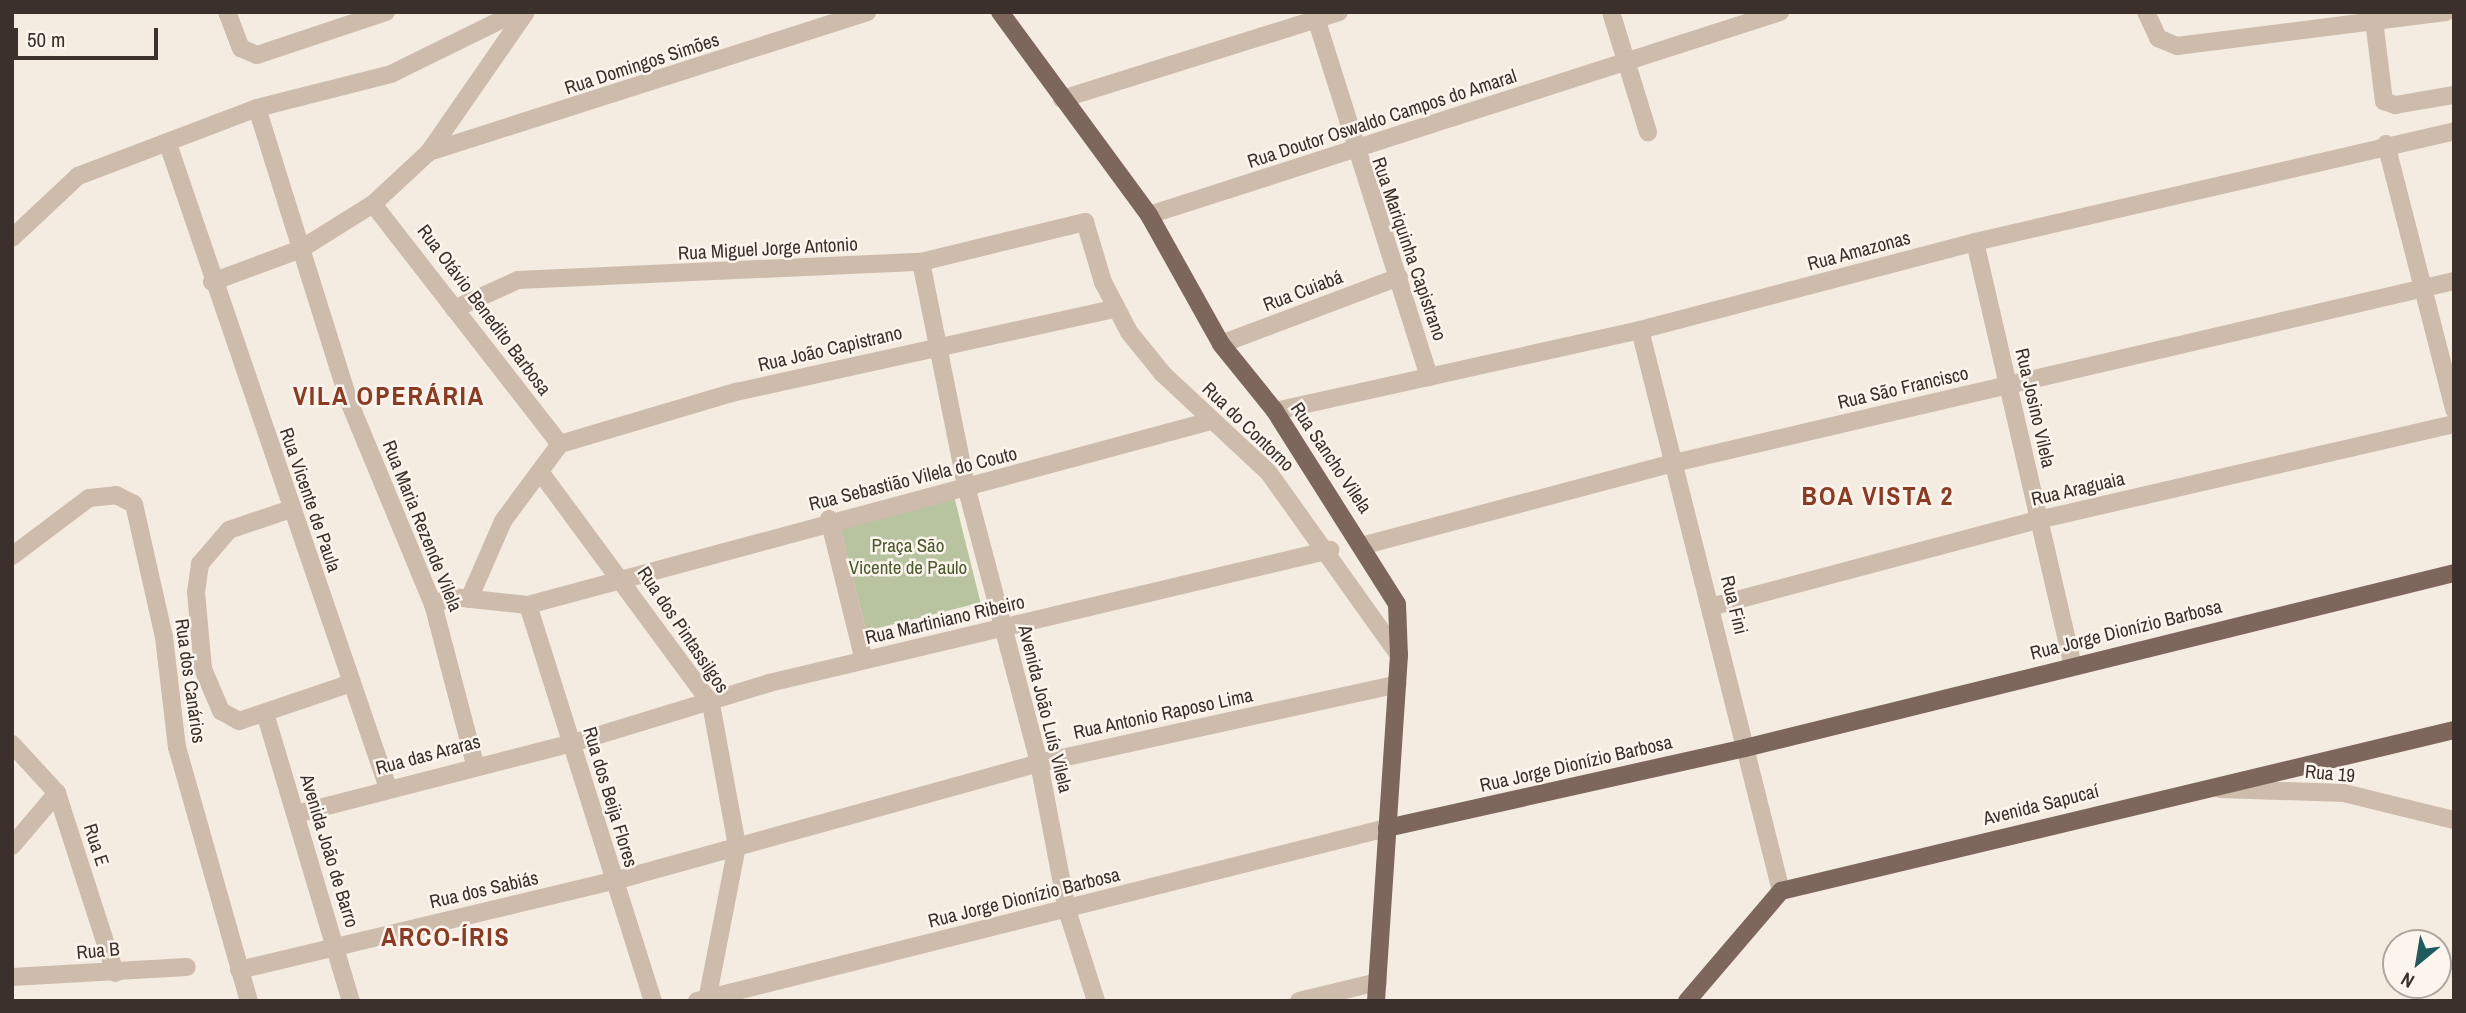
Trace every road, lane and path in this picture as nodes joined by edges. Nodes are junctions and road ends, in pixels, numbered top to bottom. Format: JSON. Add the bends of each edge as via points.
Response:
{"nodes":[{"id":1,"x":227,"y":12,"type":"edge"},
{"id":2,"x":386,"y":12,"type":"edge"},
{"id":3,"x":517,"y":12,"type":"edge"},
{"id":4,"x":526,"y":12,"type":"edge"},
{"id":5,"x":867,"y":12,"type":"edge"},
{"id":6,"x":1000,"y":12,"type":"edge"},
{"id":7,"x":1339,"y":12,"type":"edge"},
{"id":8,"x":1611,"y":12,"type":"edge"},
{"id":9,"x":1780,"y":12,"type":"edge"},
{"id":10,"x":2146,"y":12,"type":"edge"},
{"id":11,"x":2446,"y":12,"type":"edge"},
{"id":12,"x":1315,"y":16,"type":"edge"},
{"id":13,"x":2374,"y":16,"type":"edge"},
{"id":14,"x":1628,"y":63,"type":"junction"},
{"id":15,"x":2454,"y":95,"type":"edge"},
{"id":16,"x":1062,"y":99,"type":"junction"},
{"id":17,"x":257,"y":108,"type":"junction"},
{"id":18,"x":2454,"y":131,"type":"edge"},
{"id":19,"x":1648,"y":132,"type":"dead end"},
{"id":20,"x":169,"y":144,"type":"junction"},
{"id":21,"x":2386,"y":144,"type":"junction"},
{"id":22,"x":1353,"y":150,"type":"junction"},
{"id":23,"x":429,"y":152,"type":"junction"},
{"id":24,"x":373,"y":204,"type":"junction"},
{"id":25,"x":1149,"y":215,"type":"junction"},
{"id":26,"x":1085,"y":222,"type":"joint"},
{"id":27,"x":12,"y":237,"type":"edge"},
{"id":28,"x":1975,"y":242,"type":"junction"},
{"id":29,"x":301,"y":249,"type":"junction"},
{"id":30,"x":921,"y":262,"type":"junction"},
{"id":31,"x":1399,"y":277,"type":"junction"},
{"id":32,"x":2454,"y":281,"type":"edge"},
{"id":33,"x":212,"y":282,"type":"junction"},
{"id":34,"x":2422,"y":289,"type":"junction"},
{"id":35,"x":454,"y":309,"type":"junction"},
{"id":36,"x":1114,"y":309,"type":"junction"},
{"id":37,"x":1640,"y":330,"type":"junction"},
{"id":38,"x":1221,"y":344,"type":"junction"},
{"id":39,"x":938,"y":345,"type":"junction"},
{"id":40,"x":1429,"y":377,"type":"junction"},
{"id":41,"x":2009,"y":385,"type":"junction"},
{"id":42,"x":2454,"y":409,"type":"edge"},
{"id":43,"x":1275,"y":411,"type":"junction"},
{"id":44,"x":1211,"y":421,"type":"junction"},
{"id":45,"x":2454,"y":425,"type":"edge"},
{"id":46,"x":561,"y":444,"type":"junction"},
{"id":47,"x":1674,"y":463,"type":"junction"},
{"id":48,"x":541,"y":473,"type":"junction"},
{"id":49,"x":967,"y":490,"type":"junction"},
{"id":50,"x":291,"y":509,"type":"junction"},
{"id":51,"x":829,"y":519,"type":"junction"},
{"id":52,"x":2038,"y":520,"type":"junction"},
{"id":53,"x":1365,"y":545,"type":"junction"},
{"id":54,"x":1330,"y":550,"type":"junction"},
{"id":55,"x":12,"y":556,"type":"edge"},
{"id":56,"x":2454,"y":573,"type":"edge"},
{"id":57,"x":625,"y":581,"type":"junction"},
{"id":58,"x":469,"y":599,"type":"junction"},
{"id":59,"x":433,"y":604,"type":"junction"},
{"id":60,"x":528,"y":605,"type":"junction"},
{"id":61,"x":1714,"y":606,"type":"junction"},
{"id":62,"x":1004,"y":628,"type":"junction"},
{"id":63,"x":1399,"y":656,"type":"junction"},
{"id":64,"x":864,"y":660,"type":"junction"},
{"id":65,"x":2073,"y":665,"type":"junction"},
{"id":66,"x":352,"y":683,"type":"junction"},
{"id":67,"x":1397,"y":684,"type":"junction"},
{"id":68,"x":711,"y":704,"type":"junction"},
{"id":69,"x":265,"y":713,"type":"junction"},
{"id":70,"x":2454,"y":730,"type":"edge"},
{"id":71,"x":573,"y":743,"type":"junction"},
{"id":72,"x":12,"y":744,"type":"edge"},
{"id":73,"x":1745,"y":748,"type":"junction"},
{"id":74,"x":1039,"y":763,"type":"junction"},
{"id":75,"x":475,"y":764,"type":"junction"},
{"id":76,"x":388,"y":788,"type":"junction"},
{"id":77,"x":2199,"y":788,"type":"junction"},
{"id":78,"x":57,"y":793,"type":"junction"},
{"id":79,"x":296,"y":814,"type":"junction"},
{"id":80,"x":2454,"y":820,"type":"edge"},
{"id":81,"x":1387,"y":828,"type":"junction"},
{"id":82,"x":12,"y":846,"type":"edge"},
{"id":83,"x":737,"y":846,"type":"junction"},
{"id":84,"x":614,"y":881,"type":"junction"},
{"id":85,"x":1781,"y":891,"type":"junction"},
{"id":86,"x":1067,"y":910,"type":"junction"},
{"id":87,"x":336,"y":947,"type":"junction"},
{"id":88,"x":187,"y":967,"type":"dead end"},
{"id":89,"x":239,"y":970,"type":"junction"},
{"id":90,"x":115,"y":973,"type":"junction"},
{"id":91,"x":12,"y":977,"type":"edge"},
{"id":92,"x":1378,"y":982,"type":"junction"},
{"id":93,"x":704,"y":1000,"type":"edge"},
{"id":94,"x":249,"y":1001,"type":"edge"},
{"id":95,"x":351,"y":1001,"type":"edge"},
{"id":96,"x":653,"y":1001,"type":"edge"},
{"id":97,"x":1096,"y":1001,"type":"edge"},
{"id":98,"x":1299,"y":1001,"type":"edge"},
{"id":99,"x":1376,"y":1001,"type":"edge"},
{"id":100,"x":1687,"y":1001,"type":"edge"}],
"edges":[{"from":1,"to":2,"type":"street","via":[[241,48],[257,55]]},
{"from":3,"to":17,"type":"street","via":[[391,74]]},
{"from":4,"to":23,"type":"street"},
{"from":5,"to":23,"type":"street","name":"Rua Domingos Simões"},
{"from":6,"to":16,"type":"main road","name":"Rua Sancho Vilela"},
{"from":7,"to":12,"type":"street"},
{"from":8,"to":14,"type":"street"},
{"from":9,"to":14,"type":"street","name":"Rua Doutor Oswaldo Campos do Amaral"},
{"from":10,"to":13,"type":"street","via":[[2158,38],[2177,46]]},
{"from":11,"to":13,"type":"street"},
{"from":12,"to":16,"type":"street"},
{"from":12,"to":22,"type":"street","name":"Rua Mariquinha Capistrano"},
{"from":13,"to":15,"type":"street","via":[[2382,96],[2395,105]]},
{"from":14,"to":19,"type":"street"},
{"from":14,"to":22,"type":"street","name":"Rua Doutor Oswaldo Campos do Amaral"},
{"from":16,"to":25,"type":"main road","name":"Rua Sancho Vilela"},
{"from":17,"to":20,"type":"street"},
{"from":17,"to":29,"type":"street","name":"Rua Maria Rezende Vilela"},
{"from":18,"to":21,"type":"street","name":"Rua Amazonas"},
{"from":20,"to":27,"type":"street","via":[[78,176]]},
{"from":20,"to":33,"type":"street","name":"Rua Vicente de Paula"},
{"from":21,"to":28,"type":"street","name":"Rua Amazonas"},
{"from":21,"to":34,"type":"street"},
{"from":22,"to":25,"type":"street","name":"Rua Doutor Oswaldo Campos do Amaral"},
{"from":22,"to":31,"type":"street","name":"Rua Mariquinha Capistrano"},
{"from":23,"to":24,"type":"street"},
{"from":24,"to":29,"type":"street"},
{"from":24,"to":35,"type":"street","name":"Rua Otávio Benedito Barbosa"},
{"from":25,"to":38,"type":"main road","name":"Rua Sancho Vilela"},
{"from":26,"to":30,"type":"street","name":"Rua Miguel Jorge Antonio"},
{"from":26,"to":36,"type":"street","name":"Rua do Contorno"},
{"from":28,"to":37,"type":"street","name":"Rua Amazonas"},
{"from":28,"to":41,"type":"street","name":"Rua Josino Vilela"},
{"from":29,"to":33,"type":"street"},
{"from":29,"to":59,"type":"street","name":"Rua Maria Rezende Vilela","via":[[350,404]]},
{"from":30,"to":35,"type":"street","name":"Rua Miguel Jorge Antonio","via":[[518,280]]},
{"from":30,"to":39,"type":"street","name":"Avenida João Luís Vilela"},
{"from":31,"to":38,"type":"street","name":"Rua Cuiabá"},
{"from":31,"to":40,"type":"street","name":"Rua Mariquinha Capistrano"},
{"from":32,"to":34,"type":"street","name":"Rua São Francisco"},
{"from":33,"to":50,"type":"street","name":"Rua Vicente de Paula"},
{"from":34,"to":41,"type":"street","name":"Rua São Francisco"},
{"from":34,"to":42,"type":"street"},
{"from":35,"to":46,"type":"street","name":"Rua Otávio Benedito Barbosa"},
{"from":36,"to":39,"type":"street","name":"Rua João Capistrano"},
{"from":36,"to":44,"type":"street","name":"Rua do Contorno","via":[[1163,374]]},
{"from":37,"to":40,"type":"street","name":"Rua Amazonas"},
{"from":37,"to":47,"type":"street","name":"Rua Fini"},
{"from":38,"to":43,"type":"main road","name":"Rua Sancho Vilela"},
{"from":39,"to":46,"type":"street","name":"Rua João Capistrano","via":[[736,392]]},
{"from":39,"to":49,"type":"street","name":"Avenida João Luís Vilela"},
{"from":40,"to":43,"type":"street","name":"Rua Amazonas"},
{"from":41,"to":47,"type":"street","name":"Rua São Francisco"},
{"from":41,"to":52,"type":"street","name":"Rua Josino Vilela"},
{"from":43,"to":53,"type":"main road","name":"Rua Sancho Vilela"},
{"from":44,"to":49,"type":"street","name":"Rua Sebastião Vilela do Couto"},
{"from":44,"to":54,"type":"street","name":"Rua do Contorno","via":[[1269,472]]},
{"from":45,"to":52,"type":"street","name":"Rua Araguaia"},
{"from":46,"to":48,"type":"street"},
{"from":47,"to":53,"type":"street","name":"Rua São Francisco"},
{"from":47,"to":61,"type":"street","name":"Rua Fini"},
{"from":48,"to":57,"type":"street","name":"Rua dos Pintassilgos"},
{"from":48,"to":58,"type":"street","via":[[503,521]]},
{"from":49,"to":51,"type":"street","name":"Rua Sebastião Vilela do Couto"},
{"from":49,"to":62,"type":"street","name":"Avenida João Luís Vilela"},
{"from":50,"to":66,"type":"street","name":"Rua Vicente de Paula"},
{"from":50,"to":69,"type":"street","via":[[229,530],[200,564],[196,592],[203,669],[218,706],[236,721]]},
{"from":51,"to":57,"type":"street","name":"Rua Sebastião Vilela do Couto"},
{"from":51,"to":64,"type":"street"},
{"from":52,"to":61,"type":"street","name":"Rua Araguaia"},
{"from":52,"to":65,"type":"street","name":"Rua Josino Vilela"},
{"from":53,"to":63,"type":"main road","name":"Rua Sancho Vilela","via":[[1397,604]]},
{"from":54,"to":62,"type":"street","name":"Rua Martiniano Ribeiro"},
{"from":54,"to":63,"type":"street","name":"Rua do Contorno"},
{"from":55,"to":89,"type":"street","name":"Rua dos Canários","via":[[89,498],[116,495],[134,504],[164,637],[177,747]]},
{"from":56,"to":65,"type":"main road","name":"Rua Jorge Dionízio Barbosa"},
{"from":57,"to":60,"type":"street","name":"Rua Sebastião Vilela do Couto"},
{"from":57,"to":68,"type":"street","name":"Rua dos Pintassilgos"},
{"from":58,"to":59,"type":"street","name":"Rua Sebastião Vilela do Couto"},
{"from":58,"to":60,"type":"street","name":"Rua Sebastião Vilela do Couto"},
{"from":59,"to":75,"type":"street","name":"Rua Maria Rezende Vilela"},
{"from":60,"to":71,"type":"street","name":"Rua dos Beija Flores"},
{"from":61,"to":73,"type":"street","name":"Rua Fini"},
{"from":62,"to":64,"type":"street","name":"Rua Martiniano Ribeiro"},
{"from":62,"to":74,"type":"street","name":"Avenida João Luís Vilela"},
{"from":63,"to":67,"type":"main road","name":"Rua Sancho Vilela"},
{"from":64,"to":68,"type":"street","name":"Rua Martiniano Ribeiro"},
{"from":65,"to":73,"type":"main road","name":"Rua Jorge Dionízio Barbosa"},
{"from":66,"to":69,"type":"street"},
{"from":66,"to":76,"type":"street","name":"Rua Vicente de Paula"},
{"from":67,"to":74,"type":"street","name":"Rua Antonio Raposo Lima"},
{"from":67,"to":81,"type":"main road","name":"Rua Sancho Vilela"},
{"from":68,"to":71,"type":"street","name":"Rua Martiniano Ribeiro"},
{"from":68,"to":83,"type":"street","name":"Rua dos Pintassilgos"},
{"from":69,"to":79,"type":"street","name":"Avenida João de Barro"},
{"from":70,"to":77,"type":"main road","name":"Avenida Sapucaí"},
{"from":71,"to":75,"type":"street","name":"Rua das Araras"},
{"from":71,"to":84,"type":"street","name":"Rua dos Beija Flores"},
{"from":72,"to":78,"type":"street","name":"Rua E"},
{"from":73,"to":81,"type":"main road","name":"Rua Jorge Dionízio Barbosa"},
{"from":73,"to":85,"type":"street","name":"Rua Fini"},
{"from":74,"to":83,"type":"street","name":"Rua Antonio Raposo Lima"},
{"from":74,"to":86,"type":"street","name":"Avenida João Luís Vilela"},
{"from":75,"to":76,"type":"street","name":"Rua das Araras"},
{"from":76,"to":79,"type":"street","name":"Rua das Araras"},
{"from":77,"to":80,"type":"street","name":"Rua 19","via":[[2344,793]]},
{"from":77,"to":85,"type":"main road","name":"Avenida Sapucaí"},
{"from":78,"to":82,"type":"street"},
{"from":78,"to":90,"type":"street","name":"Rua E"},
{"from":79,"to":87,"type":"street","name":"Avenida João de Barro"},
{"from":81,"to":86,"type":"street","name":"Rua Jorge Dionízio Barbosa"},
{"from":81,"to":92,"type":"main road","name":"Rua Sancho Vilela"},
{"from":83,"to":84,"type":"street","name":"Rua dos Sabiás"},
{"from":83,"to":93,"type":"street","name":"Rua dos Pintassilgos"},
{"from":84,"to":87,"type":"street","name":"Rua dos Sabiás"},
{"from":84,"to":96,"type":"street","name":"Rua dos Beija Flores"},
{"from":85,"to":100,"type":"main road"},
{"from":86,"to":93,"type":"street","name":"Rua Jorge Dionízio Barbosa"},
{"from":86,"to":97,"type":"street","name":"Avenida João Luís Vilela"},
{"from":87,"to":89,"type":"street","name":"Rua dos Sabiás"},
{"from":87,"to":95,"type":"street","name":"Avenida João de Barro"},
{"from":88,"to":90,"type":"street","name":"Rua B","via":[[159,963]]},
{"from":89,"to":94,"type":"street","name":"Rua dos Canários"},
{"from":90,"to":91,"type":"street","name":"Rua B"},
{"from":92,"to":98,"type":"street"},
{"from":92,"to":99,"type":"main road","name":"Rua Sancho Vilela"}]}
